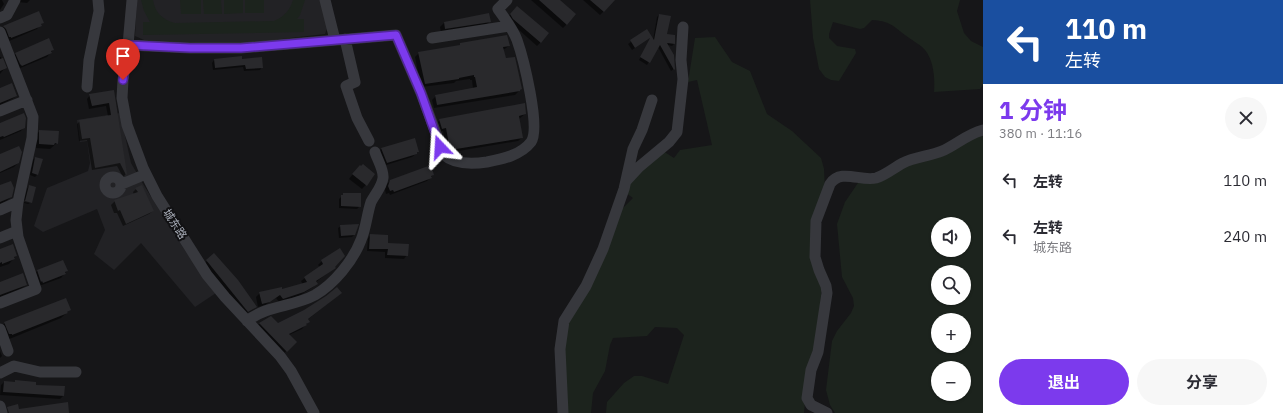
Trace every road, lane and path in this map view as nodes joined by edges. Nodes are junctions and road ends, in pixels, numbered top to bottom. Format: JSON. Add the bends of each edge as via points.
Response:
{"nodes":[{"id":1,"x":15,"y":0,"type":"edge"},
{"id":2,"x":98,"y":0,"type":"edge"},
{"id":3,"x":132,"y":0,"type":"edge"},
{"id":4,"x":326,"y":0,"type":"edge"},
{"id":5,"x":507,"y":0,"type":"edge"},
{"id":6,"x":0,"y":18,"type":"edge"},
{"id":7,"x":509,"y":26,"type":"junction"},
{"id":8,"x":683,"y":27,"type":"dead end"},
{"id":9,"x":0,"y":32,"type":"edge"},
{"id":10,"x":432,"y":38,"type":"dead end"},
{"id":11,"x":340,"y":40,"type":"junction"},
{"id":12,"x":128,"y":45,"type":"junction"},
{"id":13,"x":87,"y":87,"type":"dead end"},
{"id":14,"x":27,"y":100,"type":"junction"},
{"id":15,"x":652,"y":100,"type":"dead end"},
{"id":16,"x":0,"y":111,"type":"edge"},
{"id":17,"x":983,"y":130,"type":"edge"},
{"id":18,"x":368,"y":141,"type":"dead end"},
{"id":19,"x":375,"y":152,"type":"dead end"},
{"id":20,"x":146,"y":174,"type":"junction"},
{"id":21,"x":626,"y":182,"type":"junction"},
{"id":22,"x":122,"y":184,"type":"dead end"},
{"id":23,"x":18,"y":202,"type":"junction"},
{"id":24,"x":0,"y":210,"type":"edge"},
{"id":25,"x":17,"y":231,"type":"junction"},
{"id":26,"x":0,"y":238,"type":"edge"},
{"id":27,"x":0,"y":303,"type":"edge"},
{"id":28,"x":247,"y":321,"type":"junction"},
{"id":29,"x":0,"y":331,"type":"edge"},
{"id":30,"x":8,"y":351,"type":"dead end"},
{"id":31,"x":76,"y":372,"type":"dead end"},
{"id":32,"x":0,"y":373,"type":"edge"},
{"id":33,"x":0,"y":406,"type":"edge"},
{"id":34,"x":2,"y":413,"type":"edge"},
{"id":35,"x":314,"y":413,"type":"edge"},
{"id":36,"x":563,"y":413,"type":"edge"},
{"id":37,"x":827,"y":413,"type":"edge"}],
"edges":[{"from":1,"to":6,"type":"street","via":[[7,15]]},
{"from":2,"to":13,"type":"street","via":[[99,12],[89,60]]},
{"from":3,"to":12,"type":"street","name":"城东路"},
{"from":4,"to":11,"type":"street"},
{"from":5,"to":7,"type":"street","via":[[498,9]]},
{"from":7,"to":10,"type":"street"},
{"from":7,"to":11,"type":"street","via":[[517,39],[526,68],[533,113],[533,136],[531,142],[520,152],[503,159],[481,163],[458,162],[444,155],[396,35]]},
{"from":8,"to":21,"type":"street","via":[[683,79],[676,132],[669,142],[639,167]]},
{"from":9,"to":14,"type":"street"},
{"from":11,"to":12,"type":"street","via":[[241,48]]},
{"from":11,"to":18,"type":"street","via":[[355,82],[346,86]]},
{"from":12,"to":20,"type":"street","name":"城东路","via":[[122,84],[124,108],[133,142]]},
{"from":14,"to":16,"type":"street"},
{"from":14,"to":23,"type":"street","via":[[33,117],[32,138]]},
{"from":15,"to":21,"type":"street","via":[[633,149]]},
{"from":17,"to":37,"type":"street","via":[[968,135],[942,151],[905,161],[876,178],[841,176],[830,184],[816,221],[815,259],[827,293],[818,352],[811,370],[807,398],[811,405]]},
{"from":19,"to":28,"type":"street","via":[[383,176],[382,182],[372,202],[356,251],[335,280],[307,299],[267,309]]},
{"from":20,"to":22,"type":"street"},
{"from":20,"to":28,"type":"street","name":"城东路","via":[[207,275]]},
{"from":21,"to":36,"type":"street","via":[[595,268],[564,321],[560,349]]},
{"from":23,"to":24,"type":"street"},
{"from":23,"to":25,"type":"street"},
{"from":25,"to":26,"type":"street"},
{"from":25,"to":27,"type":"street","via":[[36,289]]},
{"from":28,"to":35,"type":"street","name":"城东路","via":[[291,371]]},
{"from":29,"to":30,"type":"street"},
{"from":31,"to":32,"type":"street","via":[[37,372],[14,366]]},
{"from":33,"to":34,"type":"street"}]}
